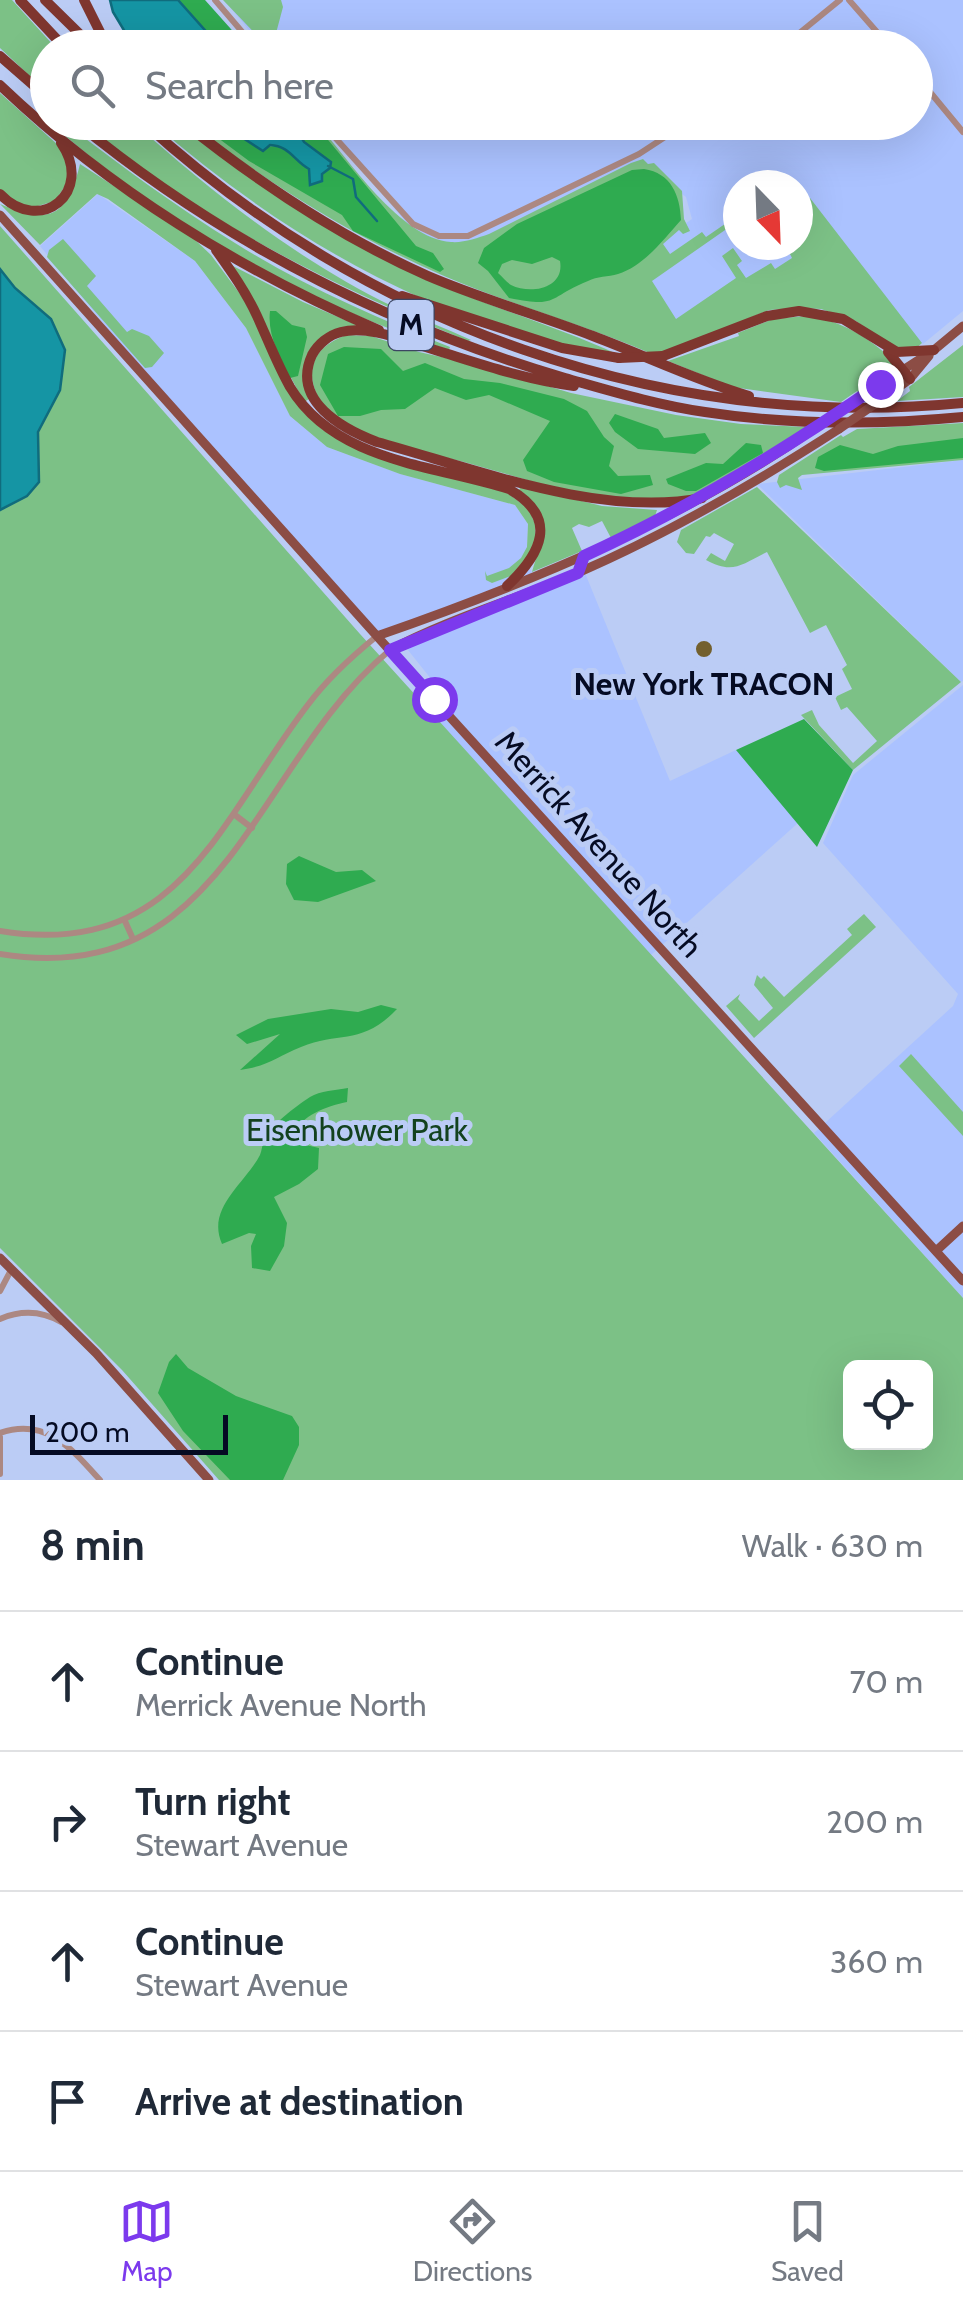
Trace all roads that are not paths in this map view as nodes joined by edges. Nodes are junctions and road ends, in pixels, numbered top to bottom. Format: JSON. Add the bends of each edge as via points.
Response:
{"nodes":[{"id":1,"x":20,"y":0,"type":"edge"},
{"id":2,"x":45,"y":0,"type":"edge"},
{"id":3,"x":84,"y":0,"type":"edge"},
{"id":4,"x":215,"y":0,"type":"edge"},
{"id":5,"x":840,"y":0,"type":"edge"},
{"id":6,"x":848,"y":0,"type":"edge"},
{"id":7,"x":48,"y":30,"type":"edge"},
{"id":8,"x":76,"y":30,"type":"edge"},
{"id":9,"x":99,"y":30,"type":"edge"},
{"id":10,"x":241,"y":30,"type":"edge"},
{"id":11,"x":803,"y":30,"type":"edge"},
{"id":12,"x":876,"y":30,"type":"edge"},
{"id":13,"x":0,"y":56,"type":"edge"},
{"id":14,"x":30,"y":82,"type":"edge"},
{"id":15,"x":0,"y":85,"type":"edge"},
{"id":16,"x":933,"y":95,"type":"edge"},
{"id":17,"x":30,"y":111,"type":"edge"},
{"id":18,"x":963,"y":132,"type":"edge"},
{"id":19,"x":58,"y":140,"type":"edge"},
{"id":20,"x":64,"y":140,"type":"edge"},
{"id":21,"x":99,"y":140,"type":"edge"},
{"id":22,"x":163,"y":140,"type":"edge"},
{"id":23,"x":208,"y":140,"type":"edge"},
{"id":24,"x":337,"y":140,"type":"edge"},
{"id":25,"x":661,"y":140,"type":"edge"},
{"id":26,"x":0,"y":194,"type":"edge"},
{"id":27,"x":0,"y":215,"type":"edge"},
{"id":28,"x":216,"y":250,"type":"junction"},
{"id":29,"x":382,"y":291,"type":"junction"},
{"id":30,"x":963,"y":326,"type":"edge"},
{"id":31,"x":873,"y":337,"type":"junction"},
{"id":32,"x":398,"y":338,"type":"junction"},
{"id":33,"x":934,"y":350,"type":"junction"},
{"id":34,"x":902,"y":368,"type":"junction"},
{"id":35,"x":910,"y":379,"type":"junction"},
{"id":36,"x":610,"y":391,"type":"junction"},
{"id":37,"x":963,"y":403,"type":"edge"},
{"id":38,"x":774,"y":404,"type":"junction"},
{"id":39,"x":963,"y":417,"type":"edge"},
{"id":40,"x":702,"y":498,"type":"junction"},
{"id":41,"x":659,"y":521,"type":"junction"},
{"id":42,"x":667,"y":530,"type":"junction"},
{"id":43,"x":656,"y":536,"type":"junction"},
{"id":44,"x":584,"y":556,"type":"junction"},
{"id":45,"x":578,"y":573,"type":"junction"},
{"id":46,"x":534,"y":576,"type":"junction"},
{"id":47,"x":549,"y":584,"type":"junction"},
{"id":48,"x":508,"y":586,"type":"junction"},
{"id":49,"x":377,"y":636,"type":"junction"},
{"id":50,"x":390,"y":650,"type":"junction"},
{"id":51,"x":336,"y":671,"type":"junction"},
{"id":52,"x":354,"y":683,"type":"junction"},
{"id":53,"x":321,"y":688,"type":"junction"},
{"id":54,"x":338,"y":701,"type":"junction"},
{"id":55,"x":235,"y":814,"type":"junction"},
{"id":56,"x":252,"y":828,"type":"junction"},
{"id":57,"x":124,"y":918,"type":"junction"},
{"id":58,"x":0,"y":931,"type":"edge"},
{"id":59,"x":132,"y":939,"type":"junction"},
{"id":60,"x":0,"y":954,"type":"edge"},
{"id":61,"x":963,"y":1226,"type":"edge"},
{"id":62,"x":936,"y":1251,"type":"junction"},
{"id":63,"x":0,"y":1258,"type":"edge"},
{"id":64,"x":11,"y":1270,"type":"junction"},
{"id":65,"x":963,"y":1281,"type":"edge"},
{"id":66,"x":0,"y":1292,"type":"edge"},
{"id":67,"x":0,"y":1318,"type":"edge"},
{"id":68,"x":72,"y":1329,"type":"junction"},
{"id":69,"x":0,"y":1435,"type":"edge"},
{"id":70,"x":0,"y":1474,"type":"edge"},
{"id":71,"x":100,"y":1480,"type":"edge"},
{"id":72,"x":209,"y":1480,"type":"edge"}],
"edges":[{"from":1,"to":7,"type":"highway"},
{"from":2,"to":8,"type":"highway"},
{"from":3,"to":9,"type":"highway"},
{"from":4,"to":10,"type":"street"},
{"from":5,"to":11,"type":"street"},
{"from":6,"to":12,"type":"street"},
{"from":13,"to":14,"type":"highway"},
{"from":15,"to":17,"type":"highway"},
{"from":16,"to":18,"type":"street"},
{"from":19,"to":26,"type":"highway","via":[[72,165],[65,196],[31,211]]},
{"from":20,"to":28,"type":"highway"},
{"from":21,"to":36,"type":"highway","number":"M","via":[[205,217],[314,280],[466,347]]},
{"from":22,"to":29,"type":"highway","number":"M","via":[[256,215]]},
{"from":23,"to":38,"type":"highway","via":[[295,204],[384,255],[698,381]]},
{"from":24,"to":25,"type":"street","via":[[413,224],[457,238],[492,227]]},
{"from":27,"to":49,"type":"main road","name":"Merrick Avenue North"},
{"from":28,"to":32,"type":"highway"},
{"from":28,"to":48,"type":"highway","via":[[249,300],[289,386],[326,428],[368,450],[501,486],[528,502],[539,542],[530,564]]},
{"from":29,"to":31,"type":"highway","bridge":true,"via":[[562,348],[619,358],[663,356],[791,312],[835,316]]},
{"from":29,"to":38,"type":"highway","number":"M","via":[[483,337],[576,368]]},
{"from":30,"to":33,"type":"main road"},
{"from":31,"to":33,"type":"highway","via":[[901,353]]},
{"from":31,"to":34,"type":"highway"},
{"from":32,"to":36,"type":"highway","via":[[525,375]]},
{"from":32,"to":40,"type":"highway","via":[[353,330],[317,346],[308,386],[322,410],[378,442],[586,498],[647,504]]},
{"from":33,"to":34,"type":"main road"},
{"from":33,"to":35,"type":"main road"},
{"from":34,"to":35,"type":"highway"},
{"from":34,"to":40,"type":"main road","bridge":true},
{"from":35,"to":42,"type":"main road","bridge":true,"via":[[745,489]]},
{"from":36,"to":39,"type":"highway","number":"M","via":[[743,417]]},
{"from":37,"to":38,"type":"highway","number":"M"},
{"from":40,"to":41,"type":"main road"},
{"from":41,"to":42,"type":"main road"},
{"from":41,"to":43,"type":"main road"},
{"from":41,"to":44,"type":"main road"},
{"from":42,"to":43,"type":"main road"},
{"from":43,"to":45,"type":"main road"},
{"from":44,"to":45,"type":"main road"},
{"from":44,"to":46,"type":"main road"},
{"from":45,"to":47,"type":"main road"},
{"from":46,"to":47,"type":"main road"},
{"from":46,"to":48,"type":"main road"},
{"from":47,"to":50,"type":"main road"},
{"from":48,"to":49,"type":"main road"},
{"from":49,"to":50,"type":"main road","name":"Merrick Avenue North"},
{"from":49,"to":51,"type":"street"},
{"from":50,"to":52,"type":"street"},
{"from":50,"to":62,"type":"main road","name":"Merrick Avenue North"},
{"from":51,"to":52,"type":"street","via":[[346,684]]},
{"from":51,"to":53,"type":"street"},
{"from":52,"to":54,"type":"street"},
{"from":53,"to":54,"type":"street"},
{"from":53,"to":55,"type":"street"},
{"from":54,"to":56,"type":"street"},
{"from":55,"to":56,"type":"street"},
{"from":55,"to":57,"type":"street","via":[[194,870]]},
{"from":56,"to":59,"type":"street","via":[[196,899]]},
{"from":57,"to":58,"type":"street","via":[[77,933]]},
{"from":57,"to":59,"type":"street"},
{"from":59,"to":60,"type":"street","via":[[69,956]]},
{"from":61,"to":62,"type":"main road"},
{"from":62,"to":65,"type":"main road","name":"Merrick Avenue North"},
{"from":63,"to":64,"type":"main road"},
{"from":64,"to":66,"type":"street"},
{"from":64,"to":68,"type":"main road"},
{"from":67,"to":68,"type":"street","via":[[42,1314]]},
{"from":68,"to":72,"type":"main road"},
{"from":69,"to":70,"type":"street"},
{"from":69,"to":71,"type":"street","via":[[29,1428],[56,1436]]}]}
